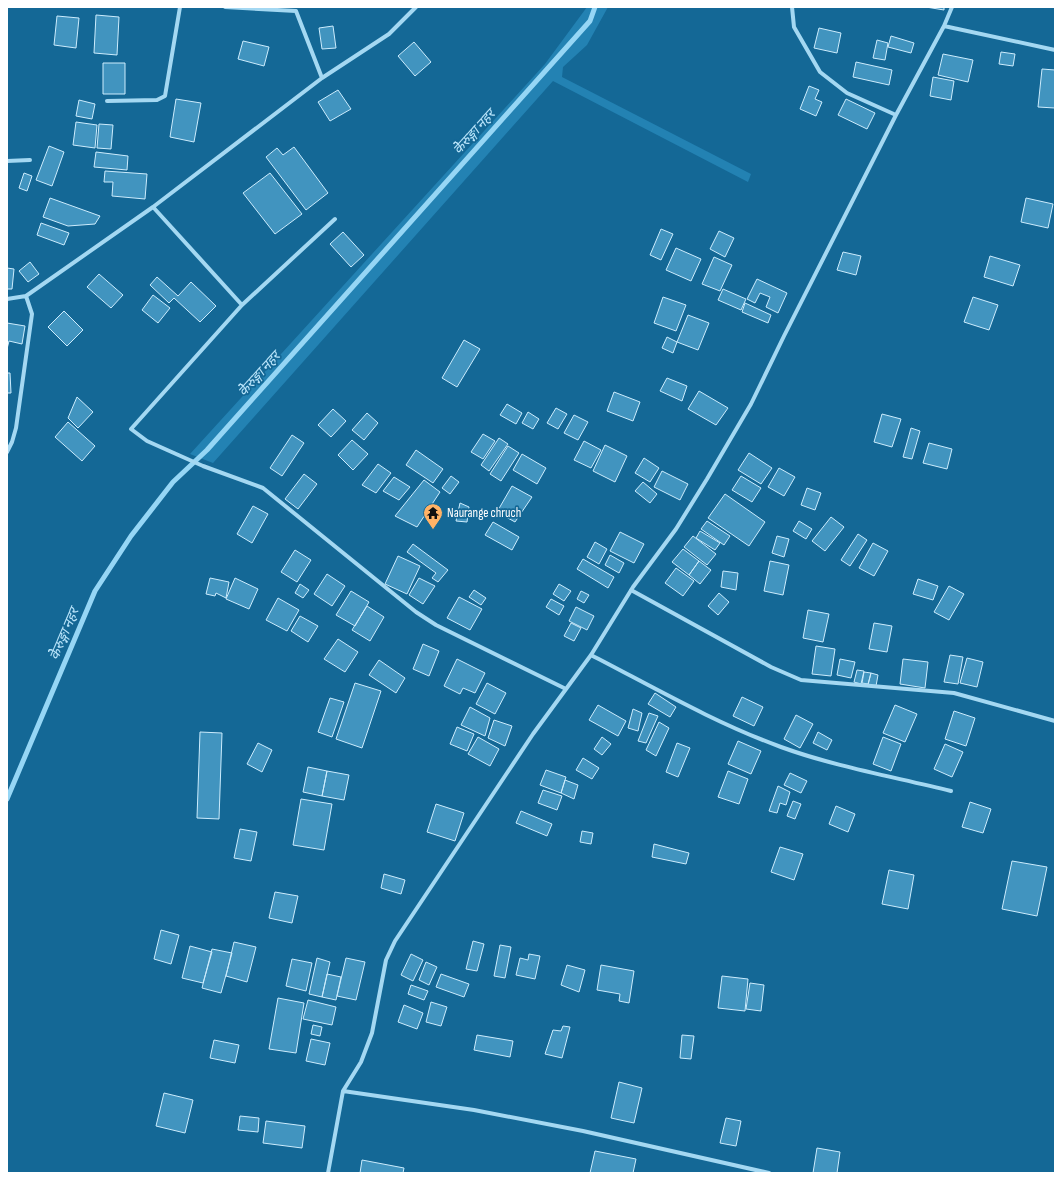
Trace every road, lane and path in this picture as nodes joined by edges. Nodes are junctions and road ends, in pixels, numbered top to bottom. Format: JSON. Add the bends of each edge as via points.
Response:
{"nodes":[{"id":1,"x":180,"y":7,"type":"edge"},
{"id":2,"x":225,"y":7,"type":"edge"},
{"id":3,"x":416,"y":7,"type":"edge"},
{"id":4,"x":792,"y":7,"type":"edge"},
{"id":5,"x":952,"y":7,"type":"edge"},
{"id":6,"x":944,"y":26,"type":"junction"},
{"id":7,"x":1055,"y":50,"type":"edge"},
{"id":8,"x":322,"y":78,"type":"junction"},
{"id":9,"x":107,"y":101,"type":"dead end"},
{"id":10,"x":896,"y":115,"type":"junction"},
{"id":11,"x":30,"y":160,"type":"dead end"},
{"id":12,"x":7,"y":161,"type":"edge"},
{"id":13,"x":153,"y":207,"type":"junction"},
{"id":14,"x":335,"y":219,"type":"dead end"},
{"id":15,"x":26,"y":296,"type":"junction"},
{"id":16,"x":7,"y":299,"type":"edge"},
{"id":17,"x":242,"y":305,"type":"junction"},
{"id":18,"x":7,"y":452,"type":"edge"},
{"id":19,"x":631,"y":590,"type":"junction"},
{"id":20,"x":591,"y":655,"type":"junction"},
{"id":21,"x":566,"y":689,"type":"junction"},
{"id":22,"x":1055,"y":721,"type":"edge"},
{"id":23,"x":951,"y":791,"type":"dead end"},
{"id":24,"x":343,"y":1091,"type":"junction"},
{"id":25,"x":328,"y":1173,"type":"edge"},
{"id":26,"x":769,"y":1173,"type":"edge"}],
"edges":[{"from":1,"to":9,"type":"street","via":[[165,96],[157,100]]},
{"from":2,"to":8,"type":"street","via":[[296,11]]},
{"from":3,"to":8,"type":"street","via":[[389,34]]},
{"from":4,"to":10,"type":"street","via":[[794,27],[820,72],[847,93]]},
{"from":5,"to":6,"type":"street"},
{"from":6,"to":7,"type":"street"},
{"from":6,"to":10,"type":"street"},
{"from":8,"to":13,"type":"street"},
{"from":10,"to":19,"type":"street","via":[[751,404],[676,529]]},
{"from":11,"to":12,"type":"street"},
{"from":13,"to":15,"type":"street"},
{"from":13,"to":17,"type":"street"},
{"from":14,"to":17,"type":"street"},
{"from":15,"to":16,"type":"street"},
{"from":15,"to":18,"type":"street","via":[[32,314],[16,428]]},
{"from":17,"to":21,"type":"street","via":[[131,429],[147,440],[203,466],[263,488],[416,612],[436,625]]},
{"from":19,"to":20,"type":"street"},
{"from":19,"to":22,"type":"street","via":[[771,667],[801,680],[954,693]]},
{"from":20,"to":21,"type":"street"},
{"from":20,"to":23,"type":"street","via":[[728,725],[783,748]]},
{"from":21,"to":24,"type":"street","via":[[533,734],[395,942],[386,960],[372,1033],[361,1062]]},
{"from":24,"to":25,"type":"street"},
{"from":24,"to":26,"type":"street","via":[[474,1110],[583,1131]]}]}
